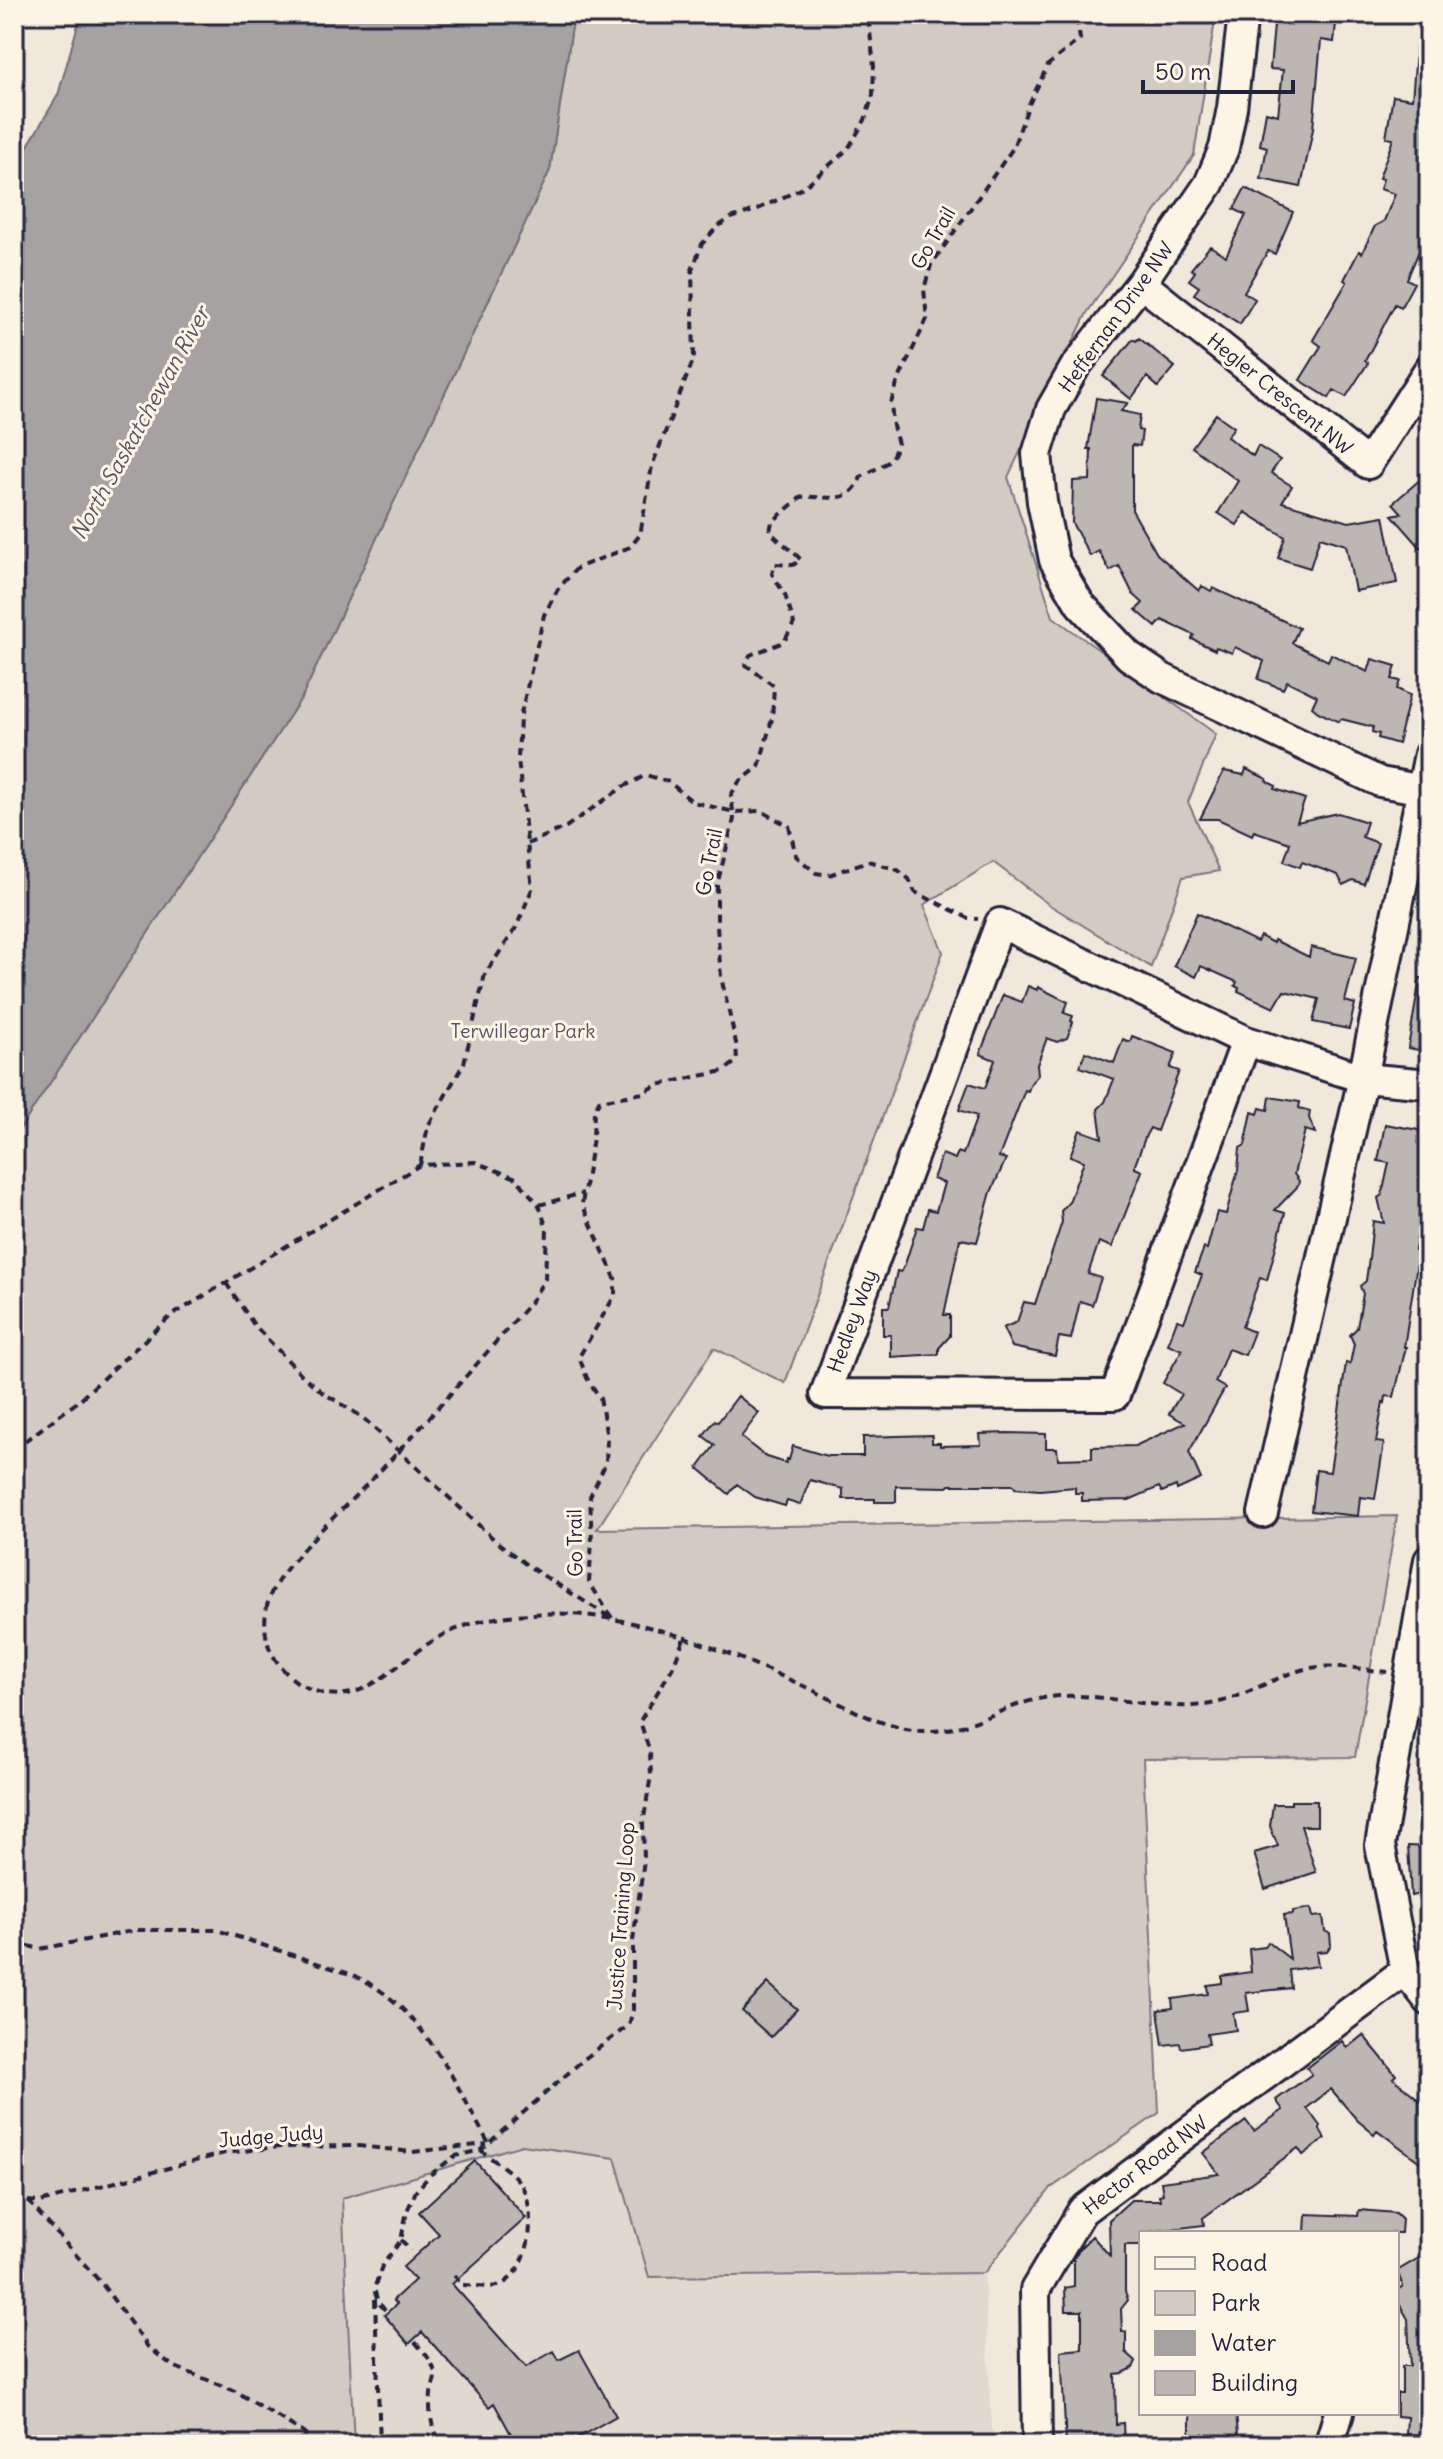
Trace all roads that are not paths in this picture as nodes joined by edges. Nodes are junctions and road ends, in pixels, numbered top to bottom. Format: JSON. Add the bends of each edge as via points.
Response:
{"nodes":[{"id":1,"x":1243,"y":14,"type":"edge"},
{"id":2,"x":1141,"y":283,"type":"junction"},
{"id":3,"x":1429,"y":369,"type":"edge"},
{"id":4,"x":1429,"y":754,"type":"edge"},
{"id":5,"x":1426,"y":790,"type":"edge"},
{"id":6,"x":1246,"y":1041,"type":"junction"},
{"id":7,"x":1363,"y":1078,"type":"junction"},
{"id":8,"x":1429,"y":1084,"type":"edge"},
{"id":9,"x":1263,"y":1513,"type":"dead end"},
{"id":10,"x":1429,"y":1560,"type":"edge"},
{"id":11,"x":1405,"y":1971,"type":"junction"},
{"id":12,"x":1429,"y":2001,"type":"edge"},
{"id":13,"x":1338,"y":2415,"type":"edge"},
{"id":14,"x":1037,"y":2445,"type":"edge"},
{"id":15,"x":1334,"y":2445,"type":"edge"}],
"edges":[{"from":1,"to":2,"type":"street","name":"Heffernan Drive NW","via":[[1224,148],[1209,184]]},
{"from":2,"to":3,"type":"street","name":"Hegler Crescent NW","via":[[1368,464]]},
{"from":2,"to":5,"type":"street","name":"Heffernan Drive NW","via":[[1075,367],[1051,409],[1037,454],[1054,560],[1080,604],[1129,656],[1162,678],[1380,782]]},
{"from":4,"to":5,"type":"street"},
{"from":5,"to":7,"type":"street"},
{"from":6,"to":6,"type":"street","name":"Hedley Way","via":[[1000,923],[825,1394],[1115,1395]]},
{"from":6,"to":7,"type":"street"},
{"from":7,"to":8,"type":"street"},
{"from":7,"to":9,"type":"street"},
{"from":10,"to":11,"type":"street","via":[[1380,1845]]},
{"from":11,"to":12,"type":"street"},
{"from":11,"to":14,"type":"street","name":"Hector Road NW","via":[[1082,2211],[1035,2290]]},
{"from":13,"to":15,"type":"street"}]}
